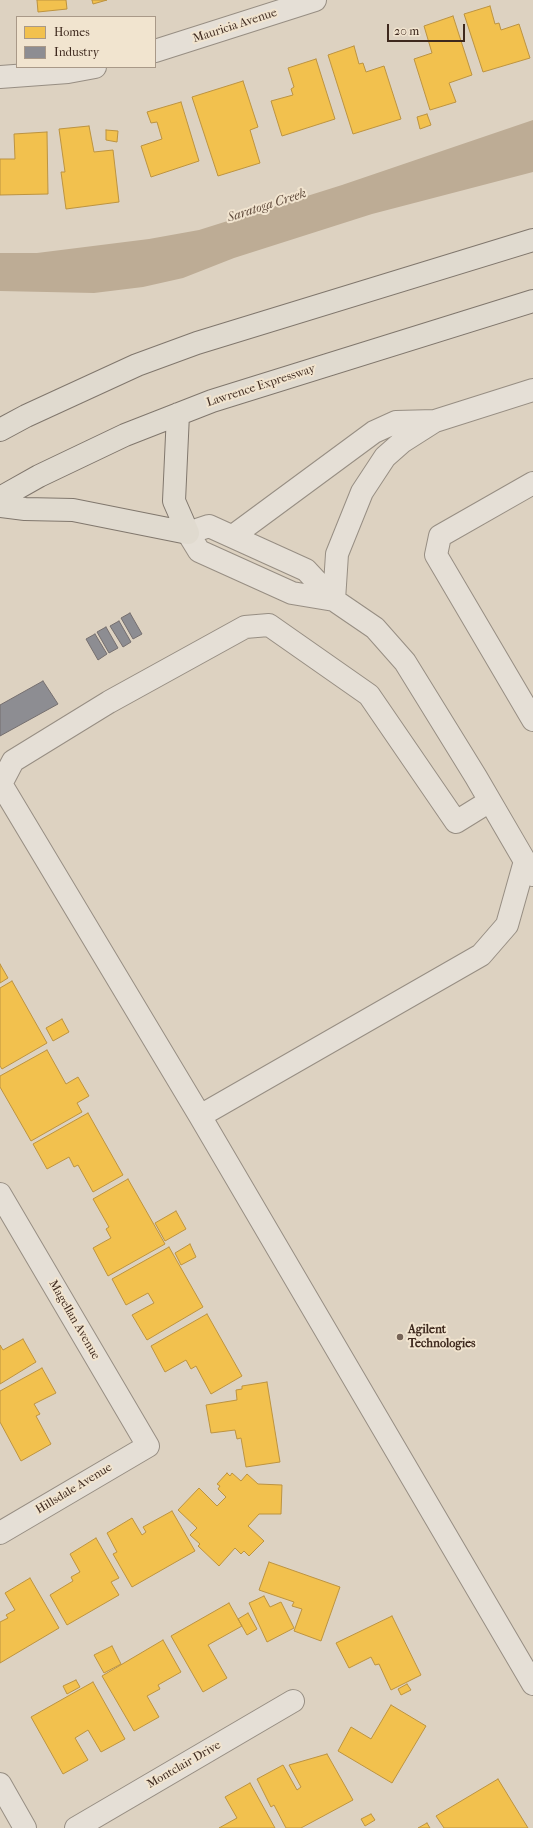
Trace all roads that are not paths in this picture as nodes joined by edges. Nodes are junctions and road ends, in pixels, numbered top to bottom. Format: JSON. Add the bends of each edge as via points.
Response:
{"nodes":[{"id":1,"x":315,"y":0,"type":"edge"},
{"id":2,"x":156,"y":52,"type":"edge"},
{"id":3,"x":90,"y":68,"type":"edge"},
{"id":4,"x":0,"y":78,"type":"edge"},
{"id":5,"x":533,"y":240,"type":"edge"},
{"id":6,"x":533,"y":301,"type":"edge"},
{"id":7,"x":533,"y":390,"type":"edge"},
{"id":8,"x":178,"y":414,"type":"junction"},
{"id":9,"x":435,"y":421,"type":"junction"},
{"id":10,"x":0,"y":430,"type":"edge"},
{"id":11,"x":533,"y":483,"type":"edge"},
{"id":12,"x":0,"y":498,"type":"edge"},
{"id":13,"x":0,"y":506,"type":"edge"},
{"id":14,"x":188,"y":532,"type":"junction"},
{"id":15,"x":233,"y":536,"type":"junction"},
{"id":16,"x":334,"y":600,"type":"junction"},
{"id":17,"x":533,"y":720,"type":"edge"},
{"id":18,"x":490,"y":801,"type":"junction"},
{"id":19,"x":529,"y":868,"type":"edge"},
{"id":20,"x":200,"y":1116,"type":"junction"},
{"id":21,"x":0,"y":1194,"type":"edge"},
{"id":22,"x":148,"y":1446,"type":"joint"},
{"id":23,"x":0,"y":1533,"type":"edge"},
{"id":24,"x":533,"y":1684,"type":"edge"},
{"id":25,"x":293,"y":1701,"type":"dead end"},
{"id":26,"x":0,"y":1784,"type":"edge"},
{"id":27,"x":25,"y":1828,"type":"edge"},
{"id":28,"x":76,"y":1828,"type":"edge"}],
"edges":[{"from":1,"to":2,"type":"street","name":"Mauricia Avenue"},
{"from":3,"to":4,"type":"street"},
{"from":5,"to":10,"type":"highway","via":[[137,365]]},
{"from":6,"to":8,"type":"highway","name":"Lawrence Expressway","via":[[219,398]]},
{"from":7,"to":9,"type":"street"},
{"from":8,"to":12,"type":"highway","name":"Lawrence Expressway","via":[[73,459]]},
{"from":8,"to":14,"type":"highway","via":[[174,501]]},
{"from":9,"to":15,"type":"street","via":[[396,422],[374,432]]},
{"from":9,"to":16,"type":"street","via":[[402,442],[385,457],[362,492],[338,554]]},
{"from":11,"to":17,"type":"street","via":[[440,536],[436,555]]},
{"from":13,"to":14,"type":"highway","via":[[73,510]]},
{"from":14,"to":15,"type":"street","via":[[209,526]]},
{"from":14,"to":16,"type":"street","via":[[199,551],[292,594]]},
{"from":15,"to":16,"type":"street","via":[[306,570]]},
{"from":16,"to":18,"type":"street","via":[[375,628],[405,662]]},
{"from":18,"to":19,"type":"street"},
{"from":18,"to":20,"type":"street","via":[[456,822],[369,695],[269,625],[245,627],[109,702],[13,761],[1,784]]},
{"from":19,"to":20,"type":"street","via":[[507,925],[481,955]]},
{"from":20,"to":24,"type":"street"},
{"from":21,"to":22,"type":"street","name":"Magellan Avenue"},
{"from":22,"to":23,"type":"street","name":"Hillsdale Avenue"},
{"from":25,"to":28,"type":"street","name":"Montclair Drive"},
{"from":26,"to":27,"type":"street"}]}
